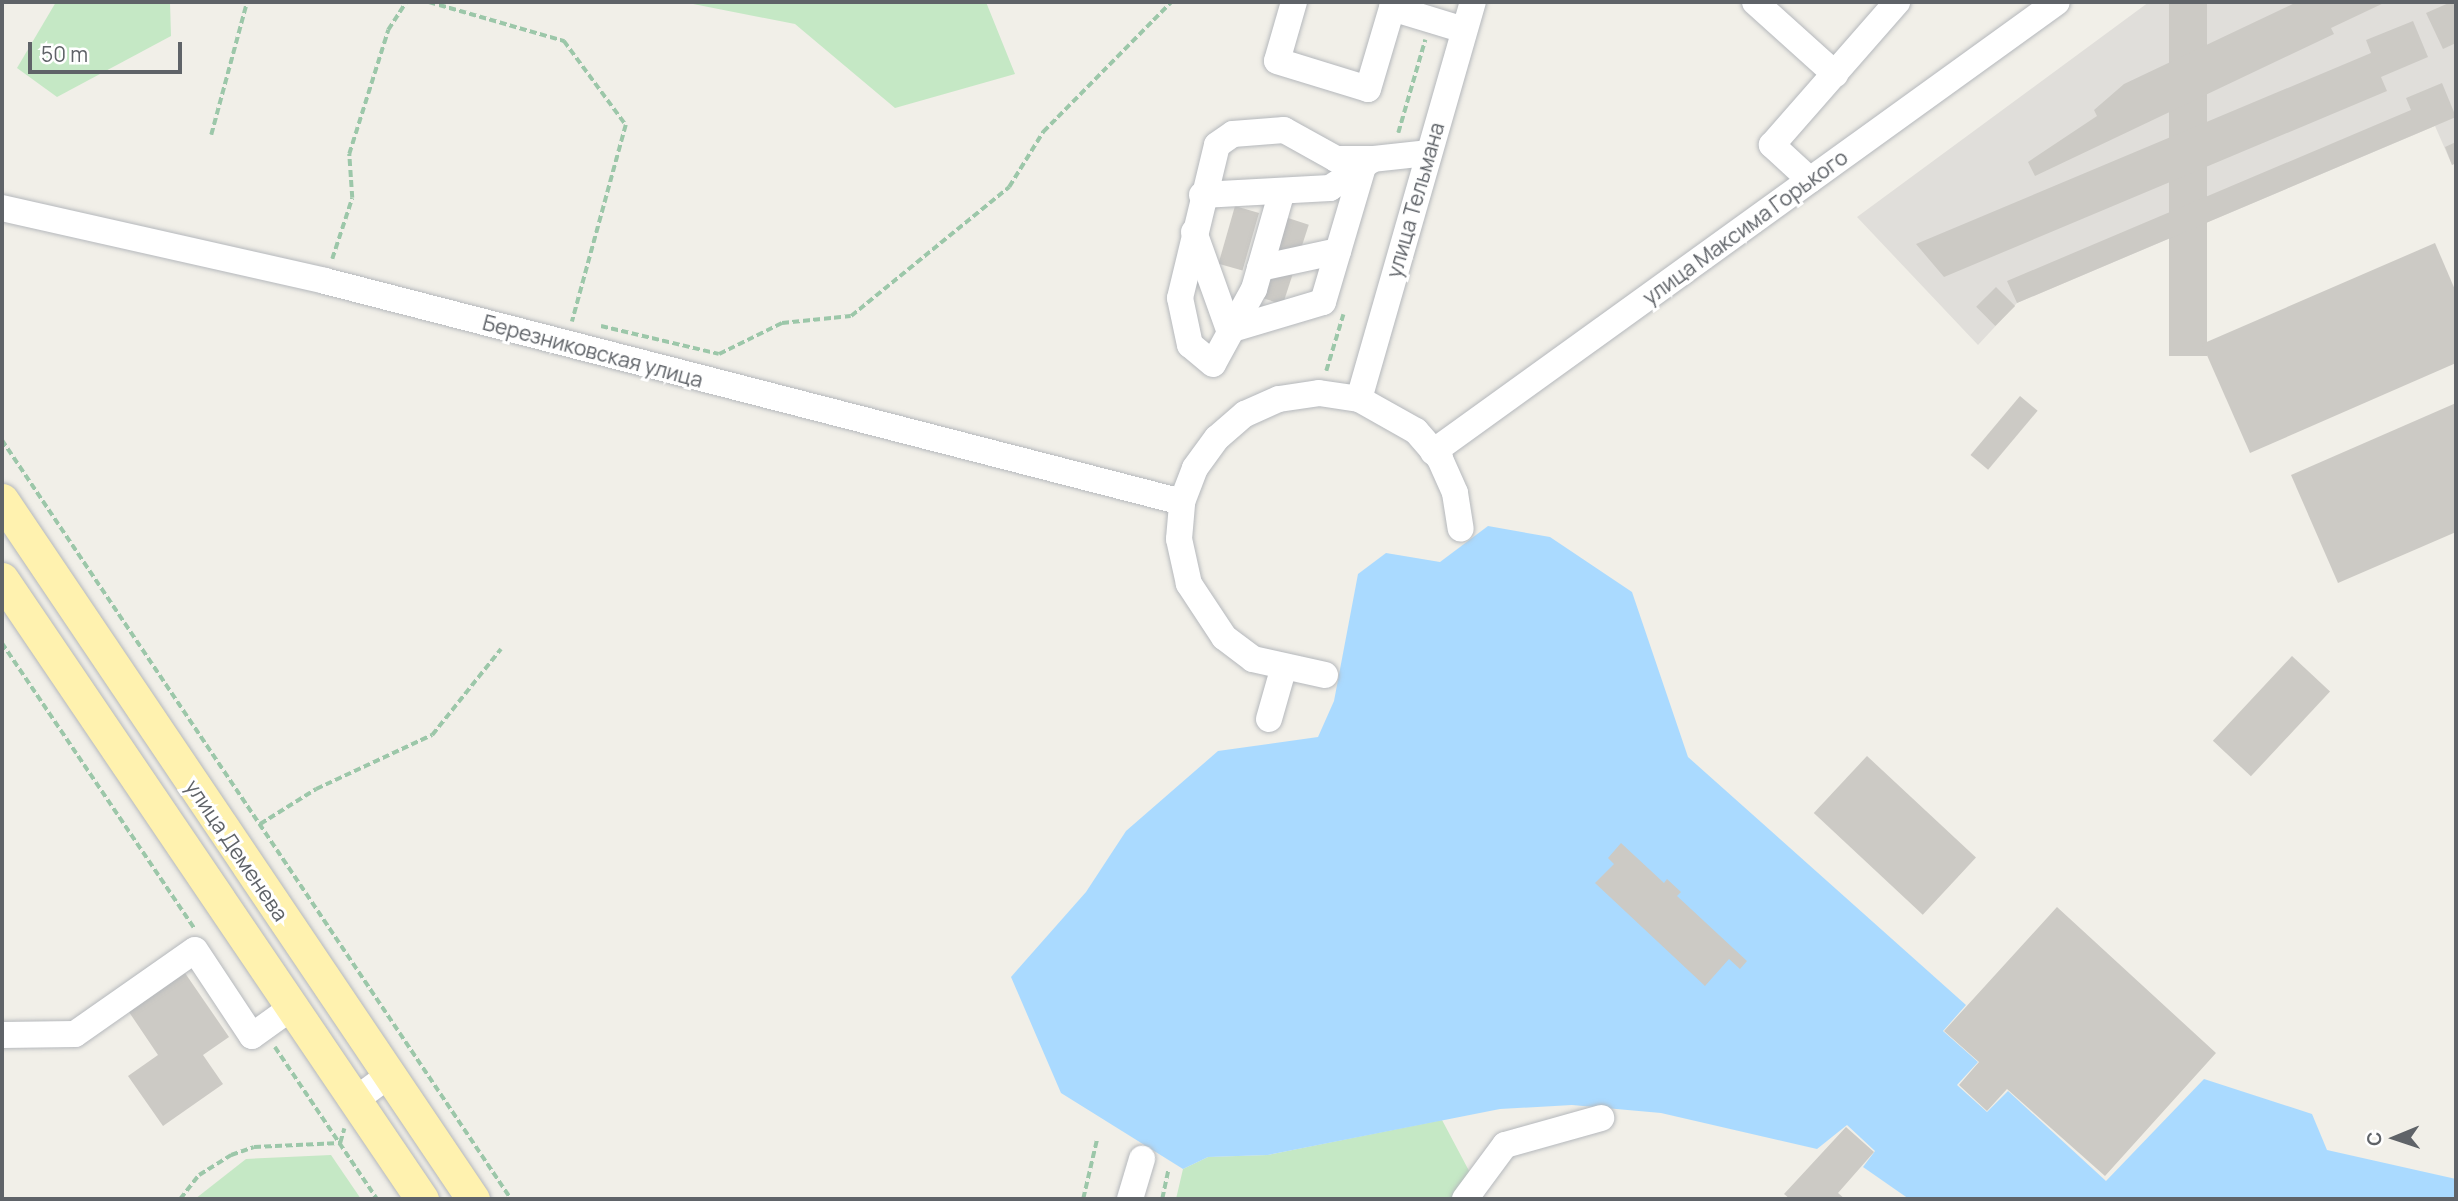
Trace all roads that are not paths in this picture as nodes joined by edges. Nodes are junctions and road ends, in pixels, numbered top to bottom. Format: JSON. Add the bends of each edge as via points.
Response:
{"nodes":[{"id":1,"x":1294,"y":2,"type":"edge"},
{"id":2,"x":1473,"y":2,"type":"edge"},
{"id":3,"x":1755,"y":2,"type":"edge"},
{"id":4,"x":1897,"y":2,"type":"edge"},
{"id":5,"x":2057,"y":2,"type":"edge"},
{"id":6,"x":1464,"y":30,"type":"junction"},
{"id":7,"x":1835,"y":74,"type":"junction"},
{"id":8,"x":1428,"y":153,"type":"junction"},
{"id":9,"x":1369,"y":162,"type":"junction"},
{"id":10,"x":1810,"y":180,"type":"junction"},
{"id":11,"x":1282,"y":191,"type":"junction"},
{"id":12,"x":1202,"y":195,"type":"junction"},
{"id":13,"x":2,"y":208,"type":"edge"},
{"id":14,"x":1193,"y":231,"type":"junction"},
{"id":15,"x":1338,"y":251,"type":"junction"},
{"id":16,"x":1260,"y":268,"type":"junction"},
{"id":17,"x":1229,"y":330,"type":"junction"},
{"id":18,"x":1359,"y":399,"type":"junction"},
{"id":19,"x":1433,"y":452,"type":"junction"},
{"id":20,"x":2,"y":500,"type":"edge"},
{"id":21,"x":1182,"y":502,"type":"junction"},
{"id":22,"x":1461,"y":529,"type":"dead end"},
{"id":23,"x":2,"y":579,"type":"edge"},
{"id":24,"x":1283,"y":670,"type":"junction"},
{"id":25,"x":1325,"y":676,"type":"dead end"},
{"id":26,"x":1269,"y":719,"type":"dead end"},
{"id":27,"x":291,"y":1007,"type":"junction"},
{"id":28,"x":2,"y":1035,"type":"edge"},
{"id":29,"x":389,"y":1075,"type":"junction"},
{"id":30,"x":354,"y":1101,"type":"junction"},
{"id":31,"x":1601,"y":1118,"type":"dead end"},
{"id":32,"x":1142,"y":1160,"type":"dead end"},
{"id":33,"x":422,"y":1199,"type":"edge"},
{"id":34,"x":473,"y":1199,"type":"edge"},
{"id":35,"x":1130,"y":1199,"type":"edge"},
{"id":36,"x":1465,"y":1199,"type":"edge"}],
"edges":[{"from":1,"to":6,"type":"street","via":[[1277,61],[1368,89],[1392,8]]},
{"from":2,"to":6,"type":"street","name":"улица Тельмана"},
{"from":3,"to":7,"type":"street"},
{"from":4,"to":7,"type":"street"},
{"from":5,"to":10,"type":"street","name":"улица Максима Горького"},
{"from":6,"to":8,"type":"street","name":"улица Тельмана"},
{"from":7,"to":10,"type":"street","via":[[1772,145]]},
{"from":8,"to":9,"type":"street"},
{"from":8,"to":18,"type":"street","name":"улица Тельмана"},
{"from":9,"to":11,"type":"street","via":[[1330,188]]},
{"from":9,"to":12,"type":"street","via":[[1336,159],[1296,132],[1233,134],[1217,145]]},
{"from":9,"to":15,"type":"street"},
{"from":10,"to":19,"type":"street","name":"улица Максима Горького"},
{"from":11,"to":12,"type":"street"},
{"from":11,"to":16,"type":"street"},
{"from":12,"to":14,"type":"street"},
{"from":13,"to":21,"type":"street","name":"Березниковская улица","via":[[325,281]]},
{"from":14,"to":17,"type":"street"},
{"from":14,"to":17,"type":"street","via":[[1180,298],[1191,345],[1213,364]]},
{"from":15,"to":16,"type":"street"},
{"from":15,"to":17,"type":"street","via":[[1323,302]]},
{"from":16,"to":17,"type":"street"},
{"from":18,"to":19,"type":"street","via":[[1406,423]]},
{"from":18,"to":21,"type":"street","via":[[1319,393],[1279,399],[1245,414],[1217,438],[1195,468]]},
{"from":19,"to":22,"type":"street","via":[[1455,493]]},
{"from":20,"to":29,"type":"main road","name":"улица Деменева"},
{"from":21,"to":24,"type":"street","via":[[1181,551],[1200,609],[1224,638],[1254,659]]},
{"from":23,"to":27,"type":"main road","name":"улица Деменева"},
{"from":24,"to":25,"type":"street"},
{"from":24,"to":26,"type":"street"},
{"from":27,"to":28,"type":"street","via":[[252,1035],[195,950],[75,1034]]},
{"from":27,"to":30,"type":"main road","name":"улица Деменева"},
{"from":29,"to":30,"type":"street"},
{"from":29,"to":34,"type":"main road","name":"улица Деменева"},
{"from":30,"to":33,"type":"main road","name":"улица Деменева"},
{"from":31,"to":36,"type":"street","via":[[1505,1145]]},
{"from":32,"to":35,"type":"street"}]}
